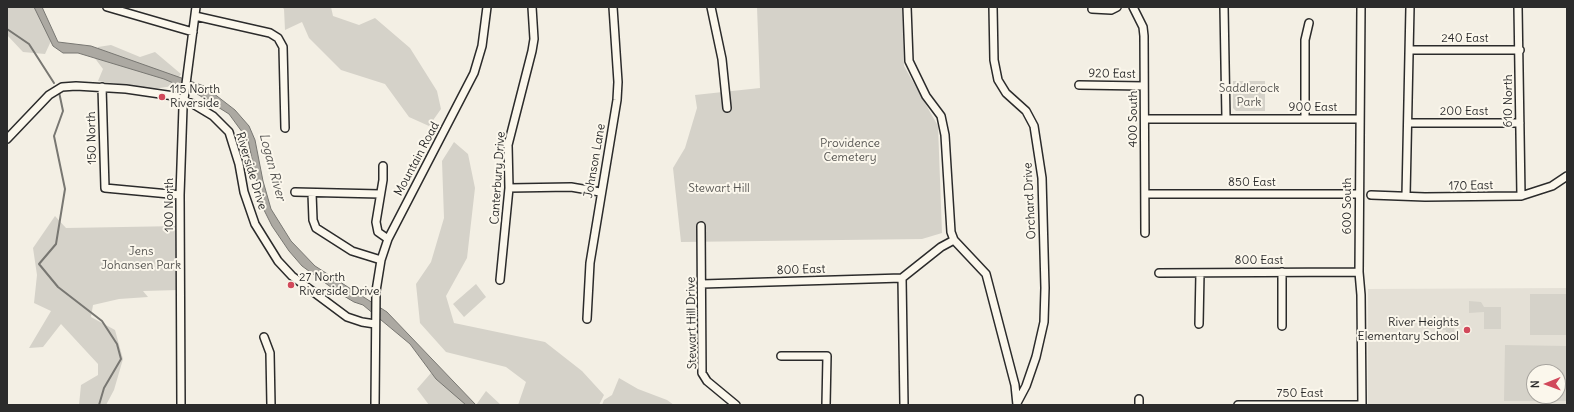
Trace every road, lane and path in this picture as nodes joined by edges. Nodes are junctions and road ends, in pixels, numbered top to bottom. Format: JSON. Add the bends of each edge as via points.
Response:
{"nodes":[{"id":1,"x":107,"y":7,"type":"edge"},
{"id":2,"x":196,"y":7,"type":"edge"},
{"id":3,"x":487,"y":7,"type":"edge"},
{"id":4,"x":532,"y":7,"type":"edge"},
{"id":5,"x":613,"y":7,"type":"edge"},
{"id":6,"x":711,"y":7,"type":"edge"},
{"id":7,"x":907,"y":7,"type":"edge"},
{"id":8,"x":992,"y":7,"type":"edge"},
{"id":9,"x":1117,"y":7,"type":"edge"},
{"id":10,"x":1133,"y":7,"type":"edge"},
{"id":11,"x":1224,"y":7,"type":"edge"},
{"id":12,"x":1361,"y":7,"type":"edge"},
{"id":13,"x":1410,"y":7,"type":"edge"},
{"id":14,"x":1518,"y":7,"type":"edge"},
{"id":15,"x":1092,"y":9,"type":"dead end"},
{"id":16,"x":195,"y":16,"type":"junction"},
{"id":17,"x":1309,"y":23,"type":"dead end"},
{"id":18,"x":193,"y":32,"type":"junction"},
{"id":19,"x":1410,"y":50,"type":"junction"},
{"id":20,"x":1520,"y":50,"type":"junction"},
{"id":21,"x":1079,"y":85,"type":"dead end"},
{"id":22,"x":1144,"y":86,"type":"junction"},
{"id":23,"x":102,"y":87,"type":"junction"},
{"id":24,"x":183,"y":99,"type":"junction"},
{"id":25,"x":727,"y":108,"type":"dead end"},
{"id":26,"x":1226,"y":118,"type":"junction"},
{"id":27,"x":1145,"y":119,"type":"junction"},
{"id":28,"x":1305,"y":119,"type":"junction"},
{"id":29,"x":1360,"y":119,"type":"junction"},
{"id":30,"x":1408,"y":123,"type":"junction"},
{"id":31,"x":1520,"y":123,"type":"junction"},
{"id":32,"x":285,"y":128,"type":"dead end"},
{"id":33,"x":7,"y":139,"type":"edge"},
{"id":34,"x":383,"y":166,"type":"dead end"},
{"id":35,"x":1567,"y":176,"type":"edge"},
{"id":36,"x":509,"y":188,"type":"junction"},
{"id":37,"x":295,"y":192,"type":"dead end"},
{"id":38,"x":600,"y":192,"type":"junction"},
{"id":39,"x":312,"y":193,"type":"junction"},
{"id":40,"x":380,"y":194,"type":"junction"},
{"id":41,"x":1145,"y":194,"type":"junction"},
{"id":42,"x":1359,"y":194,"type":"junction"},
{"id":43,"x":180,"y":195,"type":"junction"},
{"id":44,"x":1371,"y":195,"type":"dead end"},
{"id":45,"x":1406,"y":196,"type":"junction"},
{"id":46,"x":1521,"y":196,"type":"junction"},
{"id":47,"x":701,"y":226,"type":"dead end"},
{"id":48,"x":1145,"y":233,"type":"dead end"},
{"id":49,"x":388,"y":239,"type":"junction"},
{"id":50,"x":954,"y":240,"type":"junction"},
{"id":51,"x":381,"y":260,"type":"junction"},
{"id":52,"x":1282,"y":272,"type":"junction"},
{"id":53,"x":1359,"y":272,"type":"junction"},
{"id":54,"x":1159,"y":273,"type":"dead end"},
{"id":55,"x":1200,"y":273,"type":"junction"},
{"id":56,"x":902,"y":278,"type":"junction"},
{"id":57,"x":500,"y":280,"type":"dead end"},
{"id":58,"x":702,"y":284,"type":"junction"},
{"id":59,"x":587,"y":319,"type":"dead end"},
{"id":60,"x":375,"y":324,"type":"junction"},
{"id":61,"x":1199,"y":324,"type":"dead end"},
{"id":62,"x":1282,"y":326,"type":"dead end"},
{"id":63,"x":264,"y":337,"type":"dead end"},
{"id":64,"x":781,"y":356,"type":"dead end"},
{"id":65,"x":1017,"y":404,"type":"edge"},
{"id":66,"x":181,"y":405,"type":"edge"},
{"id":67,"x":271,"y":405,"type":"edge"},
{"id":68,"x":375,"y":405,"type":"edge"},
{"id":69,"x":736,"y":405,"type":"edge"},
{"id":70,"x":826,"y":405,"type":"edge"},
{"id":71,"x":904,"y":405,"type":"edge"},
{"id":72,"x":1238,"y":405,"type":"edge"},
{"id":73,"x":1362,"y":405,"type":"edge"}],
"edges":[{"from":1,"to":18,"type":"street"},
{"from":2,"to":16,"type":"street","name":"100 North"},
{"from":3,"to":49,"type":"street","name":"Mountain Road","via":[[482,46],[474,73]]},
{"from":4,"to":36,"type":"street","name":"Canterbury Drive","via":[[532,52],[508,145]]},
{"from":5,"to":38,"type":"street","name":"Johnson Lane","via":[[617,100]]},
{"from":6,"to":25,"type":"street","via":[[722,58]]},
{"from":7,"to":50,"type":"street","via":[[909,61],[926,96],[941,116],[945,135],[951,232]]},
{"from":8,"to":65,"type":"street","name":"Orchard Drive","via":[[994,60],[998,80],[1006,93],[1026,111],[1034,126],[1042,178],[1044,322],[1036,357]]},
{"from":9,"to":15,"type":"street","via":[[1111,10]]},
{"from":10,"to":22,"type":"street","name":"400 South","via":[[1143,27]]},
{"from":11,"to":26,"type":"street"},
{"from":12,"to":29,"type":"street","name":"600 South"},
{"from":13,"to":19,"type":"street"},
{"from":14,"to":20,"type":"street","name":"610 North"},
{"from":16,"to":18,"type":"street","name":"100 North"},
{"from":16,"to":32,"type":"street","via":[[270,33],[278,38],[283,47]]},
{"from":17,"to":28,"type":"street","via":[[1305,40]]},
{"from":18,"to":24,"type":"street","name":"100 North"},
{"from":19,"to":20,"type":"street","name":"240 East"},
{"from":19,"to":30,"type":"street"},
{"from":20,"to":31,"type":"street","name":"610 North"},
{"from":21,"to":22,"type":"street","name":"920 East"},
{"from":22,"to":27,"type":"street","name":"400 South"},
{"from":23,"to":24,"type":"street","name":"Riverside Drive"},
{"from":23,"to":33,"type":"street","name":"Riverside Drive","via":[[62,87],[49,95]]},
{"from":23,"to":43,"type":"street","name":"150 North","via":[[104,188]]},
{"from":24,"to":43,"type":"street","name":"100 North"},
{"from":24,"to":60,"type":"street","name":"Riverside Drive","via":[[213,116],[229,132],[255,224],[278,261],[292,276],[347,317]]},
{"from":26,"to":27,"type":"street","name":"900 East"},
{"from":26,"to":28,"type":"street","name":"900 East"},
{"from":27,"to":41,"type":"street","name":"400 South"},
{"from":28,"to":29,"type":"street","name":"900 East"},
{"from":29,"to":42,"type":"street","name":"600 South"},
{"from":30,"to":31,"type":"street","name":"200 East"},
{"from":30,"to":45,"type":"street"},
{"from":31,"to":46,"type":"street","name":"610 North"},
{"from":34,"to":40,"type":"street"},
{"from":35,"to":46,"type":"street","name":"170 East","via":[[1552,186]]},
{"from":36,"to":38,"type":"street","via":[[563,187]]},
{"from":36,"to":57,"type":"street","name":"Canterbury Drive"},
{"from":37,"to":39,"type":"street"},
{"from":38,"to":59,"type":"street","name":"Johnson Lane","via":[[590,263]]},
{"from":39,"to":40,"type":"street"},
{"from":39,"to":51,"type":"street","via":[[313,220],[316,228],[352,251]]},
{"from":40,"to":49,"type":"street","via":[[376,222],[378,232]]},
{"from":41,"to":42,"type":"street","name":"850 East"},
{"from":41,"to":48,"type":"street","name":"400 South"},
{"from":42,"to":53,"type":"street","name":"600 South"},
{"from":43,"to":66,"type":"street","name":"100 North"},
{"from":44,"to":45,"type":"street","name":"170 East"},
{"from":45,"to":46,"type":"street","name":"170 East"},
{"from":47,"to":58,"type":"street","name":"Stewart Hill Drive"},
{"from":49,"to":51,"type":"street","name":"Mountain Road"},
{"from":50,"to":56,"type":"street","via":[[941,247]]},
{"from":50,"to":65,"type":"street","via":[[986,274],[1015,385]]},
{"from":51,"to":60,"type":"street","name":"Mountain Road","via":[[376,291]]},
{"from":52,"to":53,"type":"street","name":"800 East"},
{"from":52,"to":55,"type":"street","name":"800 East"},
{"from":52,"to":62,"type":"street"},
{"from":53,"to":73,"type":"street","name":"600 South"},
{"from":54,"to":55,"type":"street","name":"800 East"},
{"from":55,"to":61,"type":"street"},
{"from":56,"to":58,"type":"street","name":"800 East"},
{"from":56,"to":71,"type":"street"},
{"from":58,"to":69,"type":"street","name":"Stewart Hill Drive","via":[[702,373],[707,381]]},
{"from":60,"to":68,"type":"street","name":"Mountain Road"},
{"from":63,"to":67,"type":"street","via":[[270,352]]},
{"from":64,"to":70,"type":"street","via":[[827,356]]},
{"from":72,"to":73,"type":"street","name":"750 East"}]}
